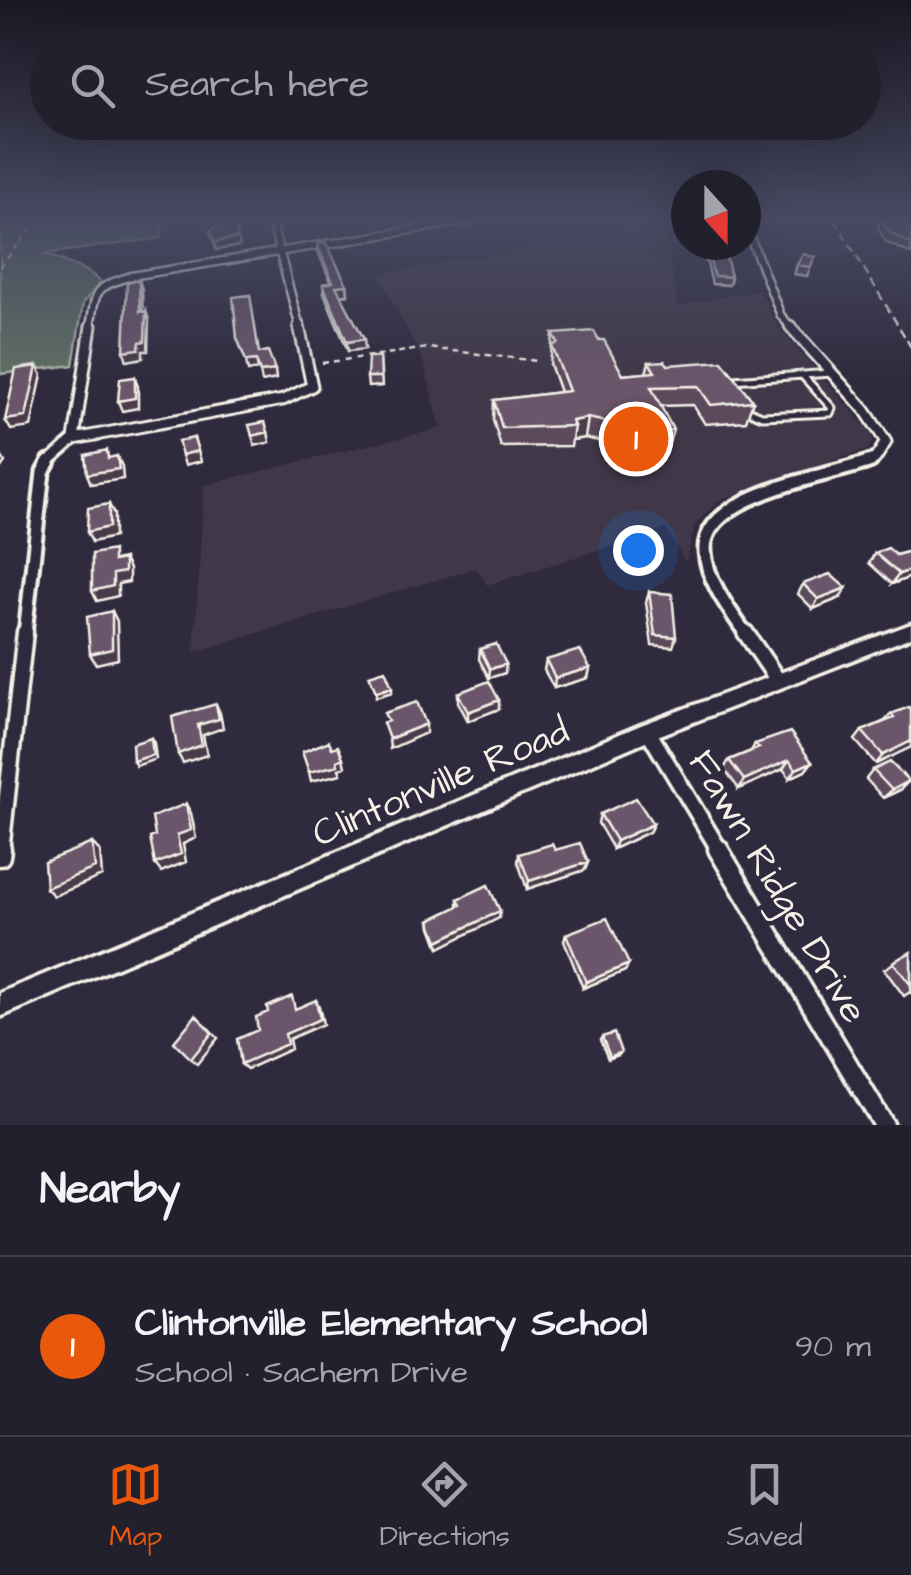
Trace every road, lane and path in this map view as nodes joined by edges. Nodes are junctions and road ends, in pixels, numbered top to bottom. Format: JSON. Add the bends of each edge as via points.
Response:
{"nodes":[{"id":1,"x":153,"y":272,"type":"edge"},
{"id":2,"x":285,"y":272,"type":"edge"},
{"id":3,"x":764,"y":272,"type":"edge"},
{"id":4,"x":538,"y":361,"type":"dead end"},
{"id":5,"x":322,"y":363,"type":"dead end"},
{"id":6,"x":831,"y":373,"type":"junction"},
{"id":7,"x":802,"y":374,"type":"junction"},
{"id":8,"x":728,"y":385,"type":"edge"},
{"id":9,"x":741,"y":404,"type":"edge"},
{"id":10,"x":74,"y":439,"type":"junction"},
{"id":11,"x":911,"y":630,"type":"edge"},
{"id":12,"x":777,"y":679,"type":"junction"},
{"id":13,"x":648,"y":731,"type":"junction"},
{"id":14,"x":0,"y":856,"type":"edge"},
{"id":15,"x":0,"y":1005,"type":"edge"},
{"id":16,"x":884,"y":1125,"type":"edge"}],
"edges":[{"from":1,"to":10,"type":"street","via":[[96,291]]},
{"from":2,"to":10,"type":"street","via":[[312,386],[283,400]]},
{"from":3,"to":6,"type":"street","via":[[781,316]]},
{"from":4,"to":5,"type":"path","via":[[428,348]]},
{"from":6,"to":7,"type":"lane"},
{"from":6,"to":12,"type":"street","via":[[882,431],[880,454],[732,508],[713,523],[704,544],[713,576]]},
{"from":7,"to":8,"type":"lane"},
{"from":7,"to":9,"type":"lane","via":[[832,411],[753,416]]},
{"from":10,"to":14,"type":"street","via":[[43,472]]},
{"from":11,"to":12,"type":"main road","name":"Clintonville Road"},
{"from":12,"to":13,"type":"main road","name":"Clintonville Road"},
{"from":13,"to":15,"type":"main road","name":"Clintonville Road"},
{"from":13,"to":16,"type":"street","name":"Fawn Ridge Drive"}]}
